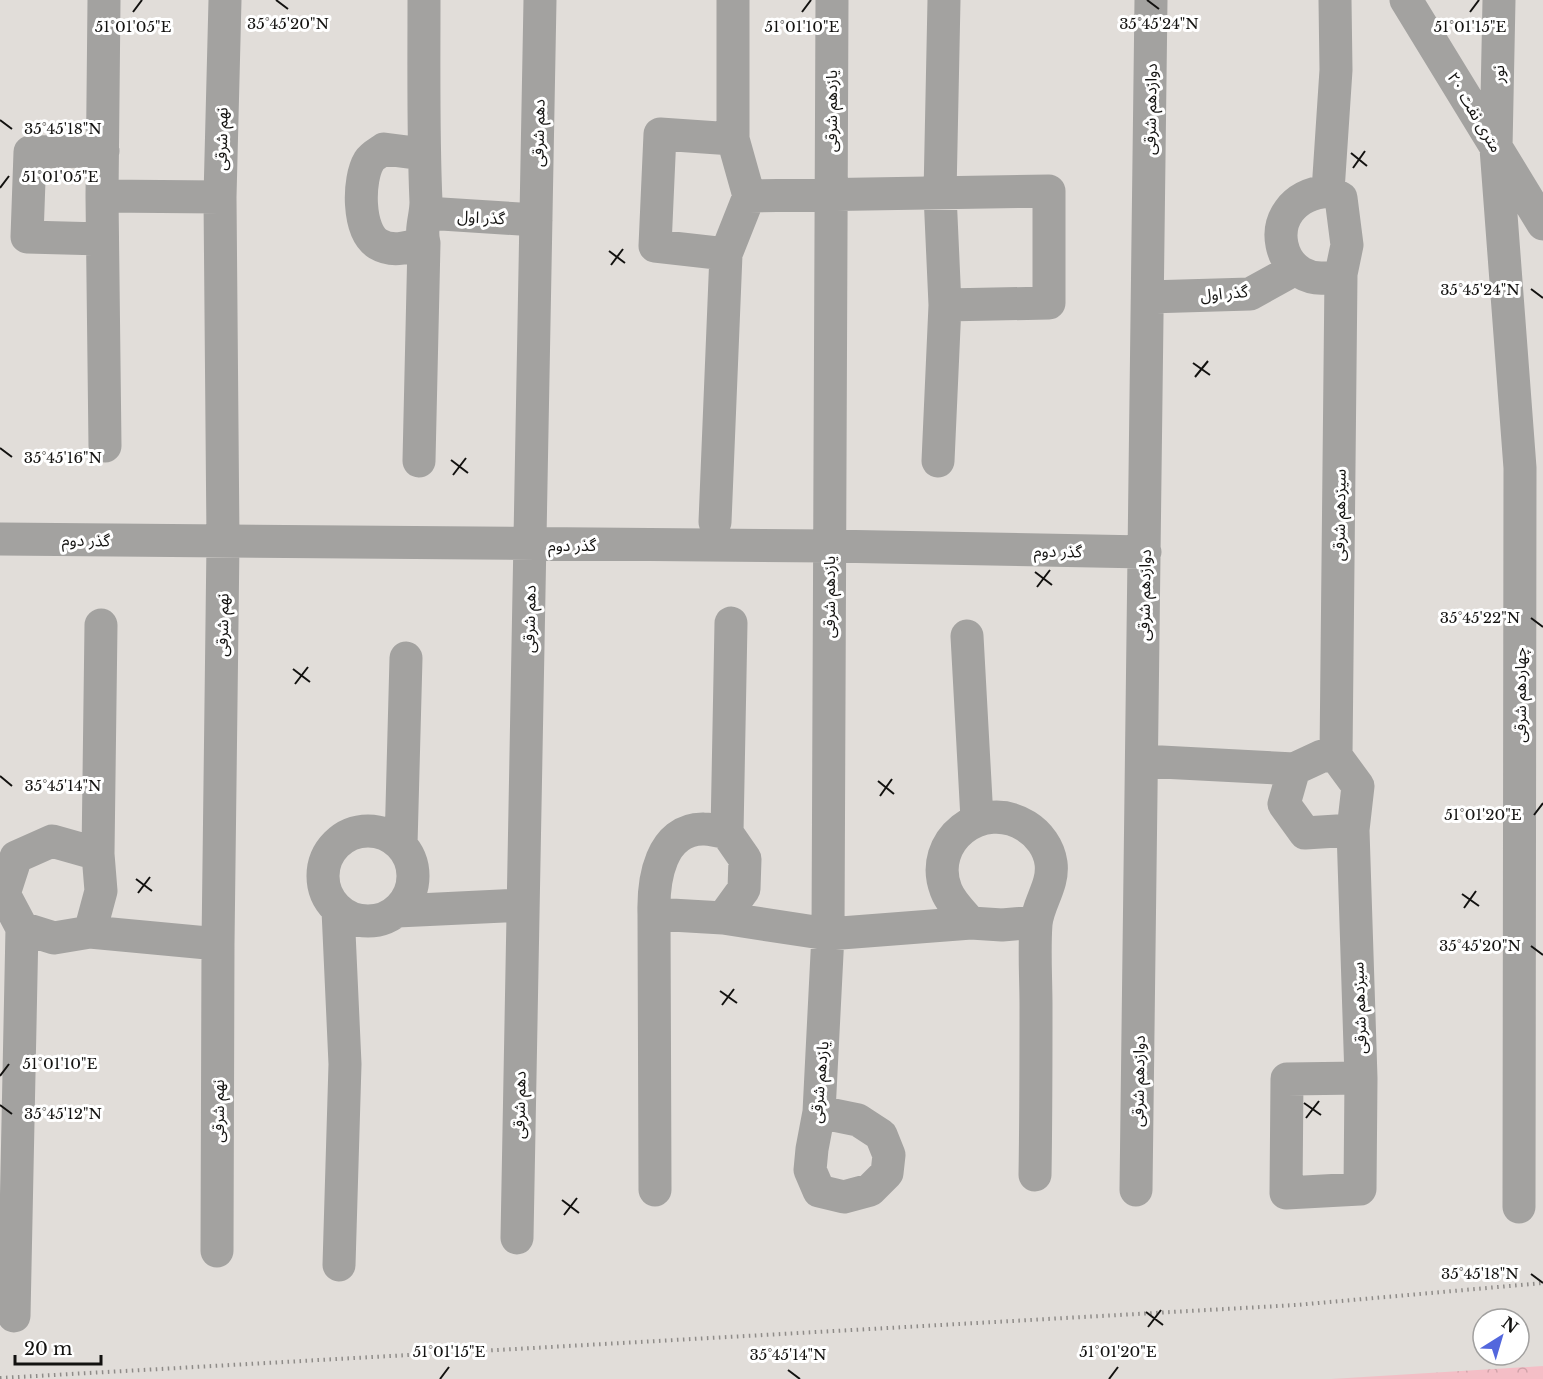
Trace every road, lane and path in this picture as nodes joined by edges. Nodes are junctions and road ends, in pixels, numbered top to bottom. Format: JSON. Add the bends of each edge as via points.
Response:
{"nodes":[{"id":1,"x":104,"y":0,"type":"edge"},
{"id":2,"x":225,"y":0,"type":"edge"},
{"id":3,"x":424,"y":0,"type":"edge"},
{"id":4,"x":540,"y":0,"type":"edge"},
{"id":5,"x":733,"y":0,"type":"edge"},
{"id":6,"x":832,"y":0,"type":"edge"},
{"id":7,"x":944,"y":0,"type":"edge"},
{"id":8,"x":1151,"y":0,"type":"edge"},
{"id":9,"x":1335,"y":0,"type":"edge"},
{"id":10,"x":1406,"y":0,"type":"edge"},
{"id":11,"x":1499,"y":0,"type":"edge"},
{"id":12,"x":733,"y":139,"type":"junction"},
{"id":13,"x":1496,"y":148,"type":"junction"},
{"id":14,"x":103,"y":151,"type":"junction"},
{"id":15,"x":423,"y":154,"type":"junction"},
{"id":16,"x":1328,"y":191,"type":"junction"},
{"id":17,"x":940,"y":194,"type":"junction"},
{"id":18,"x":102,"y":196,"type":"junction"},
{"id":19,"x":749,"y":196,"type":"junction"},
{"id":20,"x":831,"y":196,"type":"junction"},
{"id":21,"x":220,"y":197,"type":"junction"},
{"id":22,"x":536,"y":220,"type":"junction"},
{"id":23,"x":1543,"y":224,"type":"edge"},
{"id":24,"x":425,"y":228,"type":"junction"},
{"id":25,"x":102,"y":239,"type":"junction"},
{"id":26,"x":726,"y":254,"type":"junction"},
{"id":27,"x":1295,"y":269,"type":"junction"},
{"id":28,"x":1341,"y":274,"type":"junction"},
{"id":29,"x":1148,"y":297,"type":"junction"},
{"id":30,"x":945,"y":305,"type":"junction"},
{"id":31,"x":105,"y":446,"type":"dead end"},
{"id":32,"x":938,"y":460,"type":"dead end"},
{"id":33,"x":419,"y":461,"type":"dead end"},
{"id":34,"x":1532,"y":462,"type":"edge"},
{"id":35,"x":715,"y":522,"type":"dead end"},
{"id":36,"x":0,"y":539,"type":"edge"},
{"id":37,"x":223,"y":542,"type":"junction"},
{"id":38,"x":530,"y":545,"type":"junction"},
{"id":39,"x":829,"y":546,"type":"junction"},
{"id":40,"x":1145,"y":552,"type":"junction"},
{"id":41,"x":731,"y":622,"type":"dead end"},
{"id":42,"x":101,"y":625,"type":"dead end"},
{"id":43,"x":967,"y":636,"type":"dead end"},
{"id":44,"x":406,"y":658,"type":"dead end"},
{"id":45,"x":1336,"y":756,"type":"junction"},
{"id":46,"x":1142,"y":761,"type":"junction"},
{"id":47,"x":1294,"y":770,"type":"junction"},
{"id":48,"x":977,"y":819,"type":"junction"},
{"id":49,"x":1353,"y":830,"type":"junction"},
{"id":50,"x":727,"y":833,"type":"junction"},
{"id":51,"x":402,"y":845,"type":"junction"},
{"id":52,"x":98,"y":854,"type":"junction"},
{"id":53,"x":523,"y":905,"type":"junction"},
{"id":54,"x":338,"y":910,"type":"junction"},
{"id":55,"x":397,"y":912,"type":"junction"},
{"id":56,"x":654,"y":914,"type":"junction"},
{"id":57,"x":723,"y":918,"type":"junction"},
{"id":58,"x":1036,"y":922,"type":"junction"},
{"id":59,"x":971,"y":923,"type":"junction"},
{"id":60,"x":22,"y":928,"type":"junction"},
{"id":61,"x":90,"y":932,"type":"junction"},
{"id":62,"x":828,"y":934,"type":"junction"},
{"id":63,"x":218,"y":944,"type":"junction"},
{"id":64,"x":1361,"y":1078,"type":"dead end"},
{"id":65,"x":819,"y":1112,"type":"junction"},
{"id":66,"x":1035,"y":1175,"type":"dead end"},
{"id":67,"x":655,"y":1190,"type":"dead end"},
{"id":68,"x":1137,"y":1190,"type":"dead end"},
{"id":69,"x":1519,"y":1207,"type":"dead end"},
{"id":70,"x":517,"y":1238,"type":"dead end"},
{"id":71,"x":217,"y":1251,"type":"dead end"},
{"id":72,"x":339,"y":1265,"type":"dead end"},
{"id":73,"x":1543,"y":1283,"type":"edge"},
{"id":74,"x":14,"y":1316,"type":"dead end"},
{"id":75,"x":0,"y":1378,"type":"edge"}],
"edges":[{"from":1,"to":14,"type":"street"},
{"from":2,"to":21,"type":"street","name":"نهم شرقی"},
{"from":3,"to":15,"type":"street"},
{"from":4,"to":22,"type":"street","name":"دهم شرقی"},
{"from":5,"to":12,"type":"street"},
{"from":6,"to":20,"type":"street","name":"یازدهم شرقی"},
{"from":7,"to":17,"type":"street"},
{"from":8,"to":29,"type":"street","name":"دوازدهم شرقی"},
{"from":9,"to":16,"type":"street","via":[[1336,70]]},
{"from":10,"to":13,"type":"street","name":"۲۰ متری نفت"},
{"from":11,"to":13,"type":"street","name":"نور"},
{"from":12,"to":19,"type":"street"},
{"from":12,"to":26,"type":"street","via":[[660,134],[655,246]]},
{"from":13,"to":23,"type":"street","name":"۲۰ متری نفت"},
{"from":13,"to":34,"type":"street","name":"چهاردهم شرقی"},
{"from":14,"to":18,"type":"street"},
{"from":14,"to":25,"type":"street","via":[[30,152],[27,237]]},
{"from":15,"to":24,"type":"street"},
{"from":15,"to":24,"type":"street","via":[[384,149],[370,159],[361,181],[366,229],[378,244],[400,250]]},
{"from":16,"to":27,"type":"street","via":[[1307,196],[1285,214],[1280,233],[1283,253]]},
{"from":16,"to":28,"type":"street","via":[[1341,198],[1347,245]]},
{"from":17,"to":20,"type":"street"},
{"from":17,"to":30,"type":"street"},
{"from":17,"to":30,"type":"street","via":[[1049,191],[1049,303]]},
{"from":18,"to":21,"type":"street"},
{"from":18,"to":25,"type":"street"},
{"from":19,"to":20,"type":"street"},
{"from":19,"to":26,"type":"street"},
{"from":20,"to":39,"type":"street","name":"یازدهم شرقی"},
{"from":21,"to":37,"type":"street","name":"نهم شرقی"},
{"from":22,"to":24,"type":"street","name":"گذر اول"},
{"from":22,"to":38,"type":"street","name":"دهم شرقی"},
{"from":24,"to":33,"type":"street"},
{"from":25,"to":31,"type":"street"},
{"from":26,"to":35,"type":"street"},
{"from":27,"to":28,"type":"street","via":[[1313,277]]},
{"from":27,"to":29,"type":"street","name":"گذر اول","via":[[1250,294]]},
{"from":28,"to":45,"type":"street","name":"سیزدهم شرقی"},
{"from":29,"to":40,"type":"street","name":"دوازدهم شرقی"},
{"from":30,"to":32,"type":"street"},
{"from":34,"to":69,"type":"street","name":"چهاردهم شرقی"},
{"from":36,"to":37,"type":"street","name":"گذر دوم"},
{"from":37,"to":38,"type":"street","name":"گذر دوم"},
{"from":37,"to":63,"type":"street","name":"نهم شرقی"},
{"from":38,"to":39,"type":"street","name":"گذر دوم"},
{"from":38,"to":53,"type":"street","name":"دهم شرقی"},
{"from":39,"to":40,"type":"street","name":"گذر دوم"},
{"from":39,"to":62,"type":"street","name":"یازدهم شرقی"},
{"from":40,"to":46,"type":"street","name":"دوازدهم شرقی"},
{"from":41,"to":50,"type":"street"},
{"from":42,"to":52,"type":"street"},
{"from":43,"to":48,"type":"street"},
{"from":44,"to":51,"type":"street"},
{"from":45,"to":47,"type":"street","via":[[1322,756]]},
{"from":45,"to":49,"type":"street","via":[[1358,786]]},
{"from":46,"to":47,"type":"street"},
{"from":46,"to":68,"type":"street","name":"دوازدهم شرقی"},
{"from":47,"to":49,"type":"street","via":[[1284,804],[1305,833]]},
{"from":48,"to":58,"type":"street","via":[[1001,816],[1019,821],[1034,831],[1045,846],[1051,862],[1050,881]]},
{"from":48,"to":59,"type":"street","via":[[953,838],[943,872],[946,890]]},
{"from":49,"to":64,"type":"street","name":"سیزدهم شرقی"},
{"from":50,"to":56,"type":"street","via":[[702,829],[679,835],[663,852],[653,898]]},
{"from":50,"to":57,"type":"street","via":[[745,859],[744,889]]},
{"from":51,"to":54,"type":"street","via":[[376,831],[347,835],[335,844],[323,870],[329,899]]},
{"from":51,"to":55,"type":"street","via":[[410,857],[413,886]]},
{"from":52,"to":60,"type":"street","via":[[52,841],[16,857],[4,894]]},
{"from":52,"to":61,"type":"street","via":[[101,891]]},
{"from":53,"to":55,"type":"street"},
{"from":53,"to":70,"type":"street","name":"دهم شرقی"},
{"from":54,"to":55,"type":"street","via":[[361,921],[374,921]]},
{"from":54,"to":72,"type":"street","via":[[345,1064]]},
{"from":56,"to":57,"type":"street"},
{"from":56,"to":67,"type":"street"},
{"from":57,"to":62,"type":"street"},
{"from":58,"to":59,"type":"street"},
{"from":58,"to":66,"type":"street"},
{"from":59,"to":62,"type":"street"},
{"from":60,"to":61,"type":"street","via":[[54,938]]},
{"from":60,"to":74,"type":"street"},
{"from":61,"to":63,"type":"street"},
{"from":62,"to":65,"type":"street","name":"یازدهم شرقی"},
{"from":63,"to":71,"type":"street","name":"نهم شرقی"},
{"from":65,"to":65,"type":"street","name":"یازدهم شرقی","via":[[858,1120],[880,1135],[889,1155],[887,1173],[870,1190],[844,1197],[819,1191],[810,1170]]},
{"from":73,"to":75,"type":"path","via":[[1296,1305]]}]}
